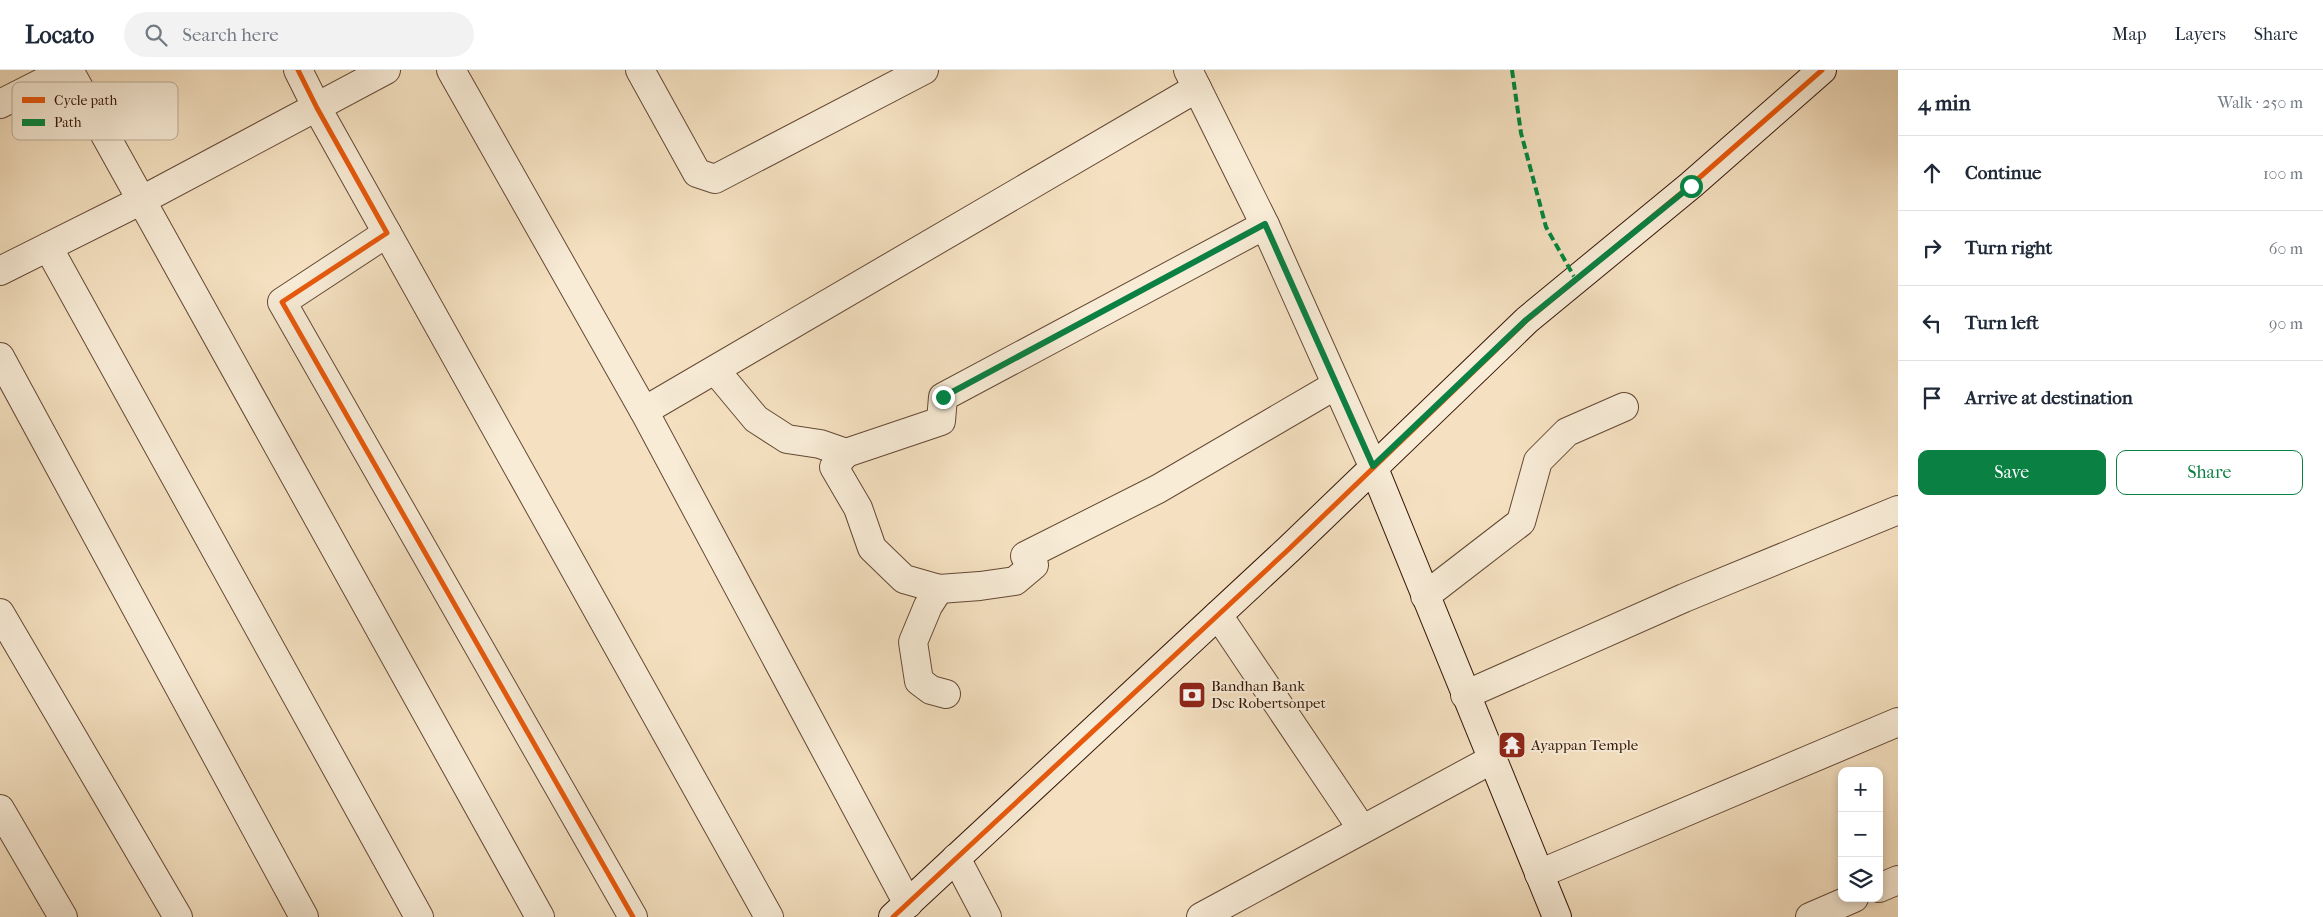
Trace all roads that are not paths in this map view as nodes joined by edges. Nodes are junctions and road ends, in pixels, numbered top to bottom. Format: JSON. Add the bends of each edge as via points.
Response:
{"nodes":[{"id":1,"x":68,"y":70,"type":"edge"},
{"id":2,"x":298,"y":70,"type":"edge"},
{"id":3,"x":386,"y":70,"type":"edge"},
{"id":4,"x":451,"y":70,"type":"edge"},
{"id":5,"x":640,"y":70,"type":"edge"},
{"id":6,"x":924,"y":70,"type":"edge"},
{"id":7,"x":1822,"y":70,"type":"edge"},
{"id":8,"x":1192,"y":79,"type":"edge"},
{"id":9,"x":44,"y":82,"type":"edge"},
{"id":10,"x":75,"y":82,"type":"edge"},
{"id":11,"x":12,"y":98,"type":"edge"},
{"id":12,"x":0,"y":104,"type":"edge"},
{"id":13,"x":317,"y":108,"type":"junction"},
{"id":14,"x":108,"y":140,"type":"edge"},
{"id":15,"x":142,"y":200,"type":"junction"},
{"id":16,"x":1265,"y":224,"type":"junction"},
{"id":17,"x":388,"y":233,"type":"junction"},
{"id":18,"x":48,"y":247,"type":"junction"},
{"id":19,"x":0,"y":271,"type":"edge"},
{"id":20,"x":0,"y":357,"type":"edge"},
{"id":21,"x":716,"y":371,"type":"junction"},
{"id":22,"x":1336,"y":385,"type":"junction"},
{"id":23,"x":1624,"y":407,"type":"dead end"},
{"id":24,"x":644,"y":411,"type":"junction"},
{"id":25,"x":846,"y":453,"type":"junction"},
{"id":26,"x":1373,"y":466,"type":"junction"},
{"id":27,"x":1898,"y":510,"type":"edge"},
{"id":28,"x":939,"y":589,"type":"junction"},
{"id":29,"x":1425,"y":596,"type":"junction"},
{"id":30,"x":0,"y":613,"type":"edge"},
{"id":31,"x":1218,"y":615,"type":"junction"},
{"id":32,"x":946,"y":694,"type":"dead end"},
{"id":33,"x":1465,"y":695,"type":"junction"},
{"id":34,"x":1898,"y":722,"type":"edge"},
{"id":35,"x":1491,"y":760,"type":"junction"},
{"id":36,"x":0,"y":809,"type":"edge"},
{"id":37,"x":1362,"y":829,"type":"junction"},
{"id":38,"x":956,"y":858,"type":"junction"},
{"id":39,"x":1539,"y":874,"type":"junction"},
{"id":40,"x":1898,"y":880,"type":"edge"},
{"id":41,"x":1883,"y":886,"type":"edge"},
{"id":42,"x":1845,"y":902,"type":"edge"},
{"id":43,"x":900,"y":911,"type":"edge"},
{"id":44,"x":63,"y":917,"type":"edge"},
{"id":45,"x":178,"y":917,"type":"edge"},
{"id":46,"x":304,"y":917,"type":"edge"},
{"id":47,"x":420,"y":917,"type":"edge"},
{"id":48,"x":540,"y":917,"type":"edge"},
{"id":49,"x":633,"y":917,"type":"edge"},
{"id":50,"x":769,"y":917,"type":"edge"},
{"id":51,"x":987,"y":917,"type":"edge"},
{"id":52,"x":1201,"y":917,"type":"edge"},
{"id":53,"x":1557,"y":917,"type":"edge"},
{"id":54,"x":1810,"y":917,"type":"edge"}],
"edges":[{"from":1,"to":9,"type":"street"},
{"from":1,"to":10,"type":"street"},
{"from":2,"to":13,"type":"street"},
{"from":3,"to":13,"type":"street"},
{"from":4,"to":24,"type":"street"},
{"from":5,"to":6,"type":"street","via":[[697,173],[715,179]]},
{"from":7,"to":26,"type":"street","via":[[1691,186],[1526,320]]},
{"from":8,"to":16,"type":"street"},
{"from":8,"to":21,"type":"street"},
{"from":11,"to":12,"type":"street"},
{"from":13,"to":15,"type":"street"},
{"from":13,"to":17,"type":"street"},
{"from":14,"to":15,"type":"street"},
{"from":15,"to":18,"type":"street"},
{"from":15,"to":48,"type":"street"},
{"from":16,"to":22,"type":"street"},
{"from":16,"to":25,"type":"street","via":[[943,397],[941,421]]},
{"from":17,"to":49,"type":"street","via":[[282,302]]},
{"from":17,"to":50,"type":"street"},
{"from":18,"to":19,"type":"street"},
{"from":18,"to":47,"type":"street"},
{"from":20,"to":46,"type":"street"},
{"from":21,"to":24,"type":"street"},
{"from":21,"to":25,"type":"street","via":[[756,418],[787,439],[820,444]]},
{"from":22,"to":26,"type":"street"},
{"from":22,"to":28,"type":"street","via":[[1158,489],[1025,556],[1034,565],[1015,581]]},
{"from":23,"to":29,"type":"street","via":[[1567,432],[1538,460],[1520,522]]},
{"from":24,"to":43,"type":"street"},
{"from":25,"to":28,"type":"street","via":[[834,467],[858,508],[872,548],[904,579]]},
{"from":26,"to":29,"type":"street"},
{"from":26,"to":31,"type":"street"},
{"from":27,"to":33,"type":"street","via":[[1684,598]]},
{"from":28,"to":32,"type":"street","via":[[913,642],[919,681],[931,690]]},
{"from":29,"to":33,"type":"street"},
{"from":30,"to":45,"type":"street"},
{"from":31,"to":37,"type":"street"},
{"from":31,"to":38,"type":"street"},
{"from":33,"to":35,"type":"street"},
{"from":34,"to":39,"type":"street"},
{"from":35,"to":37,"type":"street"},
{"from":35,"to":39,"type":"street"},
{"from":36,"to":44,"type":"street"},
{"from":37,"to":52,"type":"street"},
{"from":38,"to":43,"type":"street"},
{"from":38,"to":51,"type":"street"},
{"from":39,"to":53,"type":"street"},
{"from":40,"to":41,"type":"street"},
{"from":42,"to":54,"type":"street"}]}
